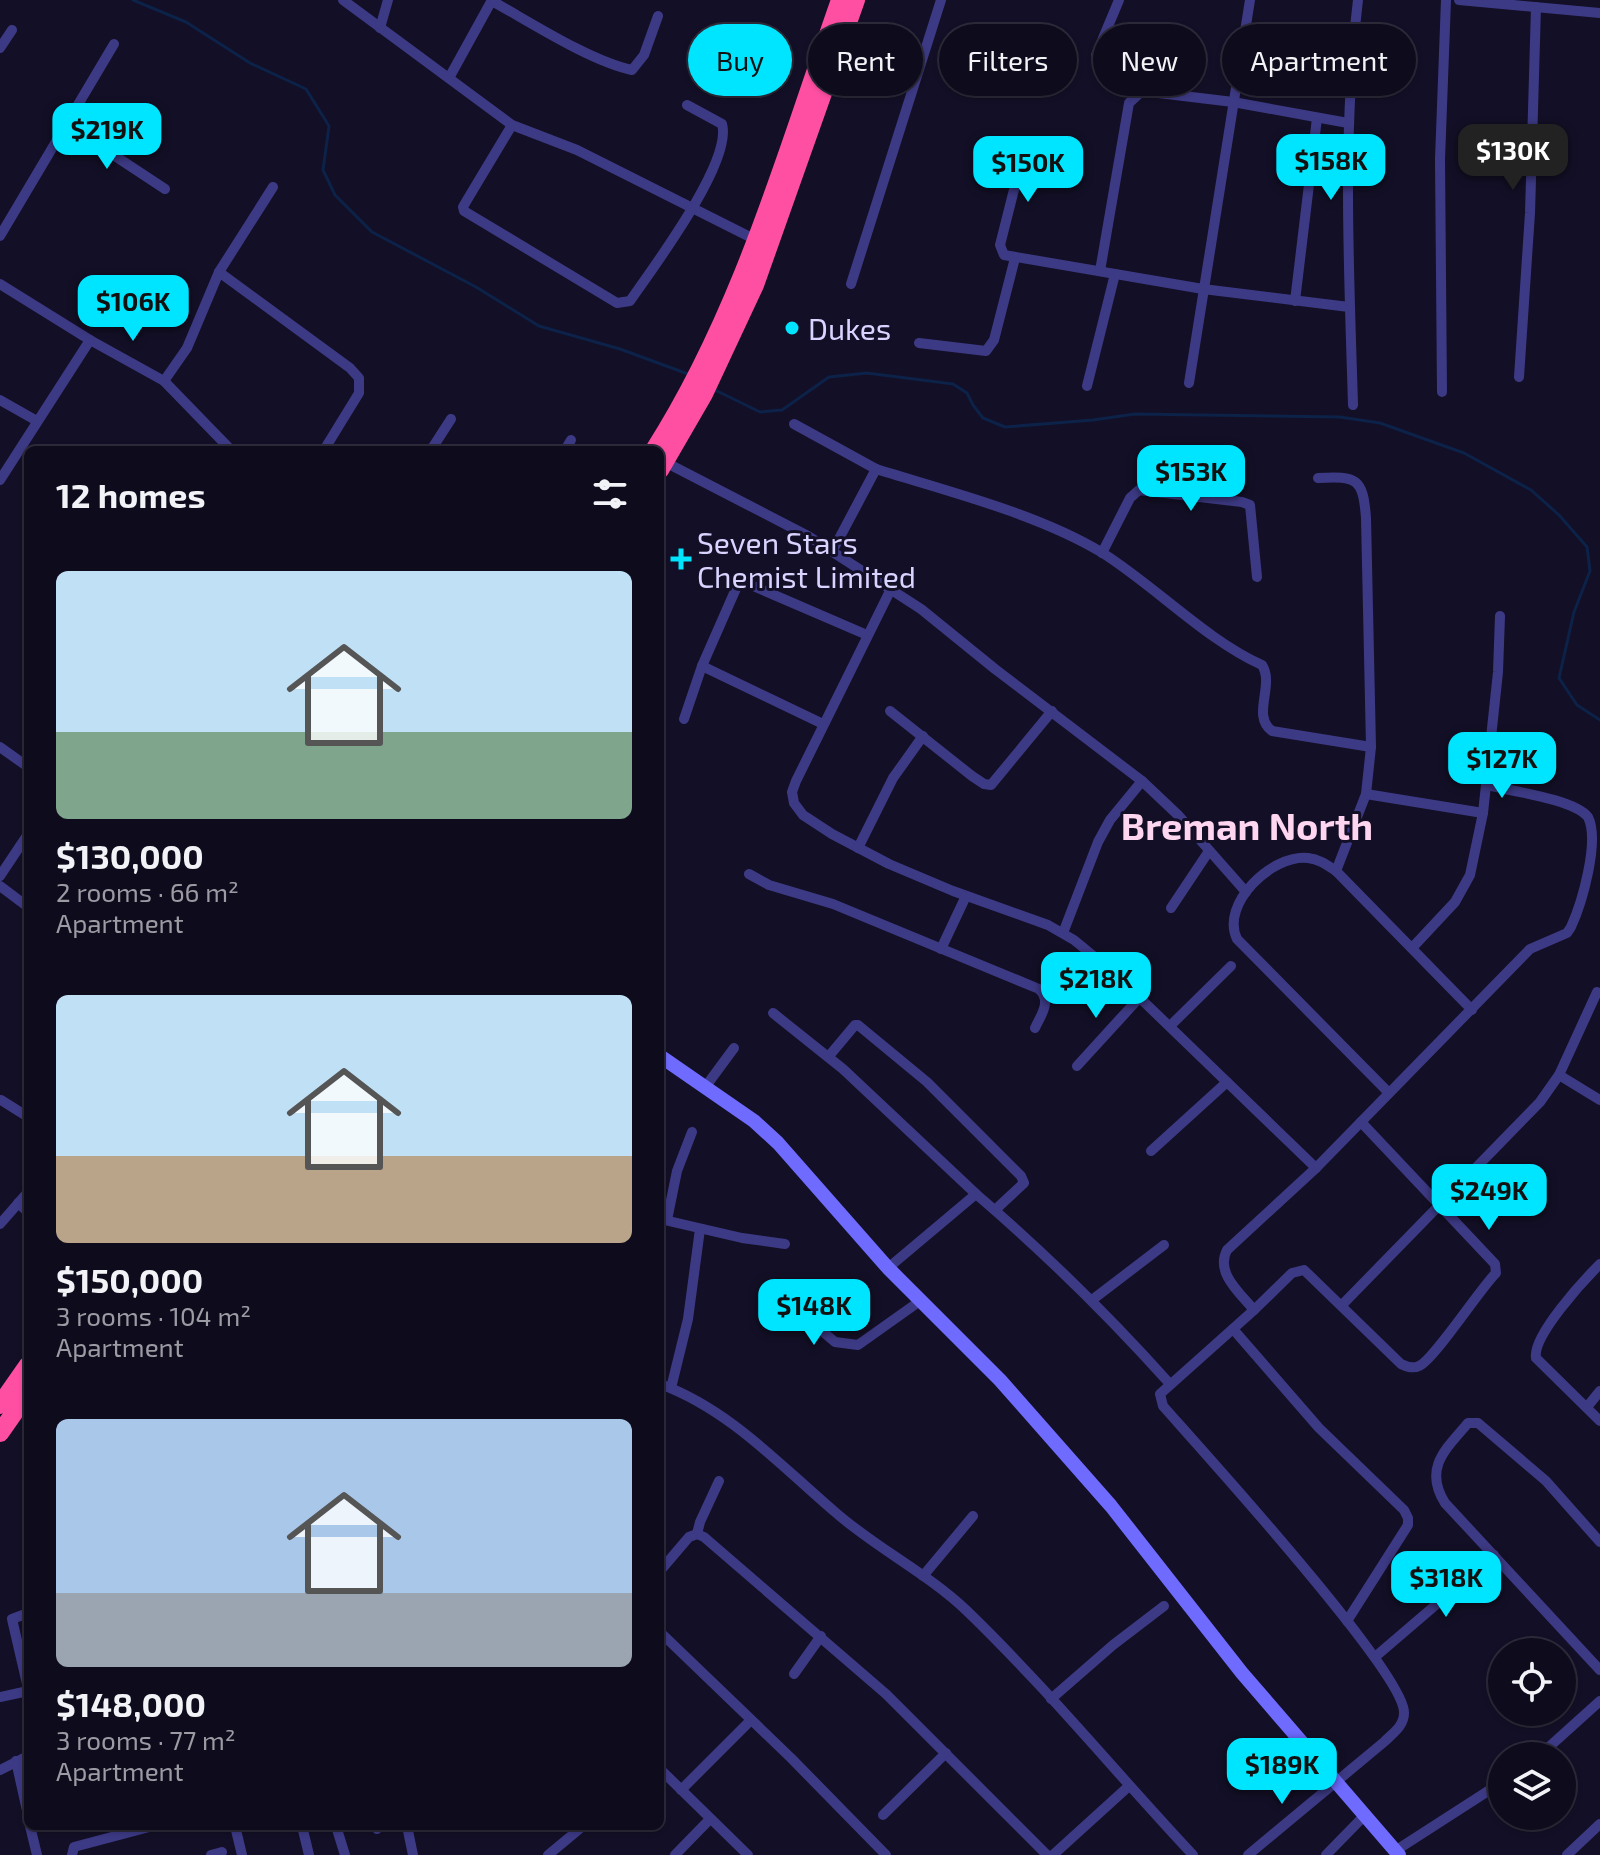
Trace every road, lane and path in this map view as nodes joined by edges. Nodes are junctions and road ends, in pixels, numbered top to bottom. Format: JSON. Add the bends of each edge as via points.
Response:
{"nodes":[{"id":1,"x":343,"y":0,"type":"edge"},
{"id":2,"x":388,"y":0,"type":"edge"},
{"id":3,"x":492,"y":0,"type":"edge"},
{"id":4,"x":840,"y":0,"type":"edge"},
{"id":5,"x":856,"y":0,"type":"edge"},
{"id":6,"x":941,"y":0,"type":"edge"},
{"id":7,"x":1119,"y":0,"type":"edge"},
{"id":8,"x":1250,"y":0,"type":"edge"},
{"id":9,"x":1358,"y":0,"type":"edge"},
{"id":10,"x":1446,"y":0,"type":"edge"},
{"id":11,"x":1459,"y":0,"type":"edge"},
{"id":12,"x":1536,"y":7,"type":"junction"},
{"id":13,"x":1600,"y":13,"type":"edge"},
{"id":14,"x":658,"y":16,"type":"dead end"},
{"id":15,"x":1109,"y":24,"type":"edge"},
{"id":16,"x":380,"y":28,"type":"junction"},
{"id":17,"x":12,"y":30,"type":"dead end"},
{"id":18,"x":114,"y":44,"type":"dead end"},
{"id":19,"x":0,"y":48,"type":"edge"},
{"id":20,"x":449,"y":78,"type":"junction"},
{"id":21,"x":1137,"y":96,"type":"edge"},
{"id":22,"x":1183,"y":96,"type":"edge"},
{"id":23,"x":1233,"y":102,"type":"junction"},
{"id":24,"x":687,"y":105,"type":"dead end"},
{"id":25,"x":1317,"y":118,"type":"junction"},
{"id":26,"x":1348,"y":123,"type":"junction"},
{"id":27,"x":68,"y":125,"type":"junction"},
{"id":28,"x":512,"y":125,"type":"junction"},
{"id":29,"x":1021,"y":162,"type":"dead end"},
{"id":30,"x":273,"y":187,"type":"dead end"},
{"id":31,"x":165,"y":189,"type":"dead end"},
{"id":32,"x":693,"y":207,"type":"junction"},
{"id":33,"x":0,"y":236,"type":"edge"},
{"id":34,"x":758,"y":241,"type":"junction"},
{"id":35,"x":1015,"y":258,"type":"junction"},
{"id":36,"x":1100,"y":271,"type":"junction"},
{"id":37,"x":219,"y":272,"type":"junction"},
{"id":38,"x":1115,"y":274,"type":"junction"},
{"id":39,"x":0,"y":284,"type":"edge"},
{"id":40,"x":851,"y":284,"type":"dead end"},
{"id":41,"x":1203,"y":289,"type":"junction"},
{"id":42,"x":1295,"y":301,"type":"junction"},
{"id":43,"x":1349,"y":307,"type":"junction"},
{"id":44,"x":90,"y":340,"type":"junction"},
{"id":45,"x":919,"y":343,"type":"dead end"},
{"id":46,"x":1519,"y":377,"type":"dead end"},
{"id":47,"x":164,"y":381,"type":"junction"},
{"id":48,"x":702,"y":381,"type":"junction"},
{"id":49,"x":1189,"y":383,"type":"dead end"},
{"id":50,"x":1087,"y":386,"type":"dead end"},
{"id":51,"x":1442,"y":392,"type":"dead end"},
{"id":52,"x":0,"y":400,"type":"edge"},
{"id":53,"x":1353,"y":405,"type":"dead end"},
{"id":54,"x":451,"y":419,"type":"dead end"},
{"id":55,"x":37,"y":421,"type":"junction"},
{"id":56,"x":794,"y":424,"type":"dead end"},
{"id":57,"x":227,"y":446,"type":"edge"},
{"id":58,"x":326,"y":446,"type":"edge"},
{"id":59,"x":434,"y":446,"type":"edge"},
{"id":60,"x":664,"y":452,"type":"edge"},
{"id":61,"x":664,"y":462,"type":"edge"},
{"id":62,"x":876,"y":469,"type":"junction"},
{"id":63,"x":1318,"y":478,"type":"dead end"},
{"id":64,"x":0,"y":480,"type":"edge"},
{"id":65,"x":833,"y":550,"type":"junction"},
{"id":66,"x":1102,"y":553,"type":"junction"},
{"id":67,"x":1257,"y":577,"type":"dead end"},
{"id":68,"x":891,"y":589,"type":"junction"},
{"id":69,"x":1500,"y":616,"type":"dead end"},
{"id":70,"x":867,"y":635,"type":"junction"},
{"id":71,"x":702,"y":666,"type":"junction"},
{"id":72,"x":890,"y":711,"type":"dead end"},
{"id":73,"x":1052,"y":711,"type":"junction"},
{"id":74,"x":684,"y":719,"type":"dead end"},
{"id":75,"x":823,"y":724,"type":"junction"},
{"id":76,"x":923,"y":736,"type":"junction"},
{"id":77,"x":0,"y":747,"type":"edge"},
{"id":78,"x":1371,"y":747,"type":"junction"},
{"id":79,"x":24,"y":764,"type":"edge"},
{"id":80,"x":1142,"y":781,"type":"junction"},
{"id":81,"x":1486,"y":785,"type":"junction"},
{"id":82,"x":1366,"y":794,"type":"junction"},
{"id":83,"x":1483,"y":813,"type":"junction"},
{"id":84,"x":24,"y":840,"type":"edge"},
{"id":85,"x":858,"y":848,"type":"junction"},
{"id":86,"x":1209,"y":851,"type":"junction"},
{"id":87,"x":1336,"y":871,"type":"junction"},
{"id":88,"x":749,"y":874,"type":"dead end"},
{"id":89,"x":0,"y":876,"type":"edge"},
{"id":90,"x":0,"y":886,"type":"edge"},
{"id":91,"x":1246,"y":892,"type":"junction"},
{"id":92,"x":966,"y":896,"type":"junction"},
{"id":93,"x":24,"y":904,"type":"edge"},
{"id":94,"x":1171,"y":908,"type":"dead end"},
{"id":95,"x":1063,"y":933,"type":"junction"},
{"id":96,"x":1412,"y":948,"type":"junction"},
{"id":97,"x":941,"y":949,"type":"junction"},
{"id":98,"x":1231,"y":966,"type":"dead end"},
{"id":99,"x":1597,"y":992,"type":"dead end"},
{"id":100,"x":1140,"y":997,"type":"junction"},
{"id":101,"x":1472,"y":1010,"type":"junction"},
{"id":102,"x":773,"y":1013,"type":"dead end"},
{"id":103,"x":1170,"y":1026,"type":"junction"},
{"id":104,"x":1035,"y":1028,"type":"dead end"},
{"id":105,"x":734,"y":1048,"type":"dead end"},
{"id":106,"x":829,"y":1056,"type":"junction"},
{"id":107,"x":664,"y":1059,"type":"edge"},
{"id":108,"x":1077,"y":1066,"type":"dead end"},
{"id":109,"x":1559,"y":1075,"type":"junction"},
{"id":110,"x":1227,"y":1082,"type":"junction"},
{"id":111,"x":706,"y":1086,"type":"junction"},
{"id":112,"x":1389,"y":1093,"type":"junction"},
{"id":113,"x":1,"y":1100,"type":"edge"},
{"id":114,"x":1600,"y":1100,"type":"edge"},
{"id":115,"x":24,"y":1114,"type":"edge"},
{"id":116,"x":1361,"y":1122,"type":"junction"},
{"id":117,"x":692,"y":1132,"type":"dead end"},
{"id":118,"x":1151,"y":1151,"type":"dead end"},
{"id":119,"x":1316,"y":1168,"type":"junction"},
{"id":120,"x":976,"y":1194,"type":"junction"},
{"id":121,"x":24,"y":1196,"type":"edge"},
{"id":122,"x":18,"y":1203,"type":"junction"},
{"id":123,"x":1439,"y":1205,"type":"junction"},
{"id":124,"x":24,"y":1208,"type":"edge"},
{"id":125,"x":995,"y":1210,"type":"junction"},
{"id":126,"x":664,"y":1216,"type":"edge"},
{"id":127,"x":664,"y":1220,"type":"edge"},
{"id":128,"x":0,"y":1224,"type":"edge"},
{"id":129,"x":700,"y":1229,"type":"junction"},
{"id":130,"x":785,"y":1244,"type":"dead end"},
{"id":131,"x":1164,"y":1245,"type":"dead end"},
{"id":132,"x":1600,"y":1264,"type":"edge"},
{"id":133,"x":888,"y":1268,"type":"junction"},
{"id":134,"x":1092,"y":1300,"type":"junction"},
{"id":135,"x":920,"y":1301,"type":"junction"},
{"id":136,"x":1342,"y":1305,"type":"junction"},
{"id":137,"x":1254,"y":1310,"type":"junction"},
{"id":138,"x":772,"y":1318,"type":"dead end"},
{"id":139,"x":1233,"y":1329,"type":"junction"},
{"id":140,"x":24,"y":1371,"type":"edge"},
{"id":141,"x":1170,"y":1384,"type":"junction"},
{"id":142,"x":666,"y":1386,"type":"edge"},
{"id":143,"x":1600,"y":1391,"type":"edge"},
{"id":144,"x":24,"y":1399,"type":"edge"},
{"id":145,"x":0,"y":1405,"type":"edge"},
{"id":146,"x":1587,"y":1407,"type":"junction"},
{"id":147,"x":1600,"y":1421,"type":"edge"},
{"id":148,"x":0,"y":1433,"type":"edge"},
{"id":149,"x":719,"y":1481,"type":"dead end"},
{"id":150,"x":973,"y":1516,"type":"dead end"},
{"id":151,"x":697,"y":1534,"type":"junction"},
{"id":152,"x":1600,"y":1542,"type":"edge"},
{"id":153,"x":1494,"y":1555,"type":"junction"},
{"id":154,"x":664,"y":1566,"type":"edge"},
{"id":155,"x":923,"y":1576,"type":"junction"},
{"id":156,"x":1164,"y":1606,"type":"dead end"},
{"id":157,"x":24,"y":1614,"type":"edge"},
{"id":158,"x":1347,"y":1621,"type":"junction"},
{"id":159,"x":664,"y":1636,"type":"edge"},
{"id":160,"x":821,"y":1636,"type":"junction"},
{"id":161,"x":1375,"y":1657,"type":"junction"},
{"id":162,"x":1600,"y":1670,"type":"edge"},
{"id":163,"x":24,"y":1672,"type":"edge"},
{"id":164,"x":794,"y":1674,"type":"dead end"},
{"id":165,"x":24,"y":1691,"type":"edge"},
{"id":166,"x":0,"y":1697,"type":"edge"},
{"id":167,"x":1051,"y":1699,"type":"junction"},
{"id":168,"x":1600,"y":1701,"type":"edge"},
{"id":169,"x":751,"y":1720,"type":"junction"},
{"id":170,"x":1555,"y":1742,"type":"edge"},
{"id":171,"x":946,"y":1753,"type":"junction"},
{"id":172,"x":24,"y":1758,"type":"edge"},
{"id":173,"x":16,"y":1761,"type":"junction"},
{"id":174,"x":0,"y":1770,"type":"edge"},
{"id":175,"x":664,"y":1773,"type":"edge"},
{"id":176,"x":1338,"y":1783,"type":"junction"},
{"id":177,"x":1129,"y":1786,"type":"junction"},
{"id":178,"x":681,"y":1790,"type":"junction"},
{"id":179,"x":1488,"y":1791,"type":"edge"},
{"id":180,"x":24,"y":1797,"type":"edge"},
{"id":181,"x":883,"y":1815,"type":"dead end"},
{"id":182,"x":1365,"y":1815,"type":"junction"},
{"id":183,"x":710,"y":1819,"type":"junction"},
{"id":184,"x":1600,"y":1824,"type":"edge"},
{"id":185,"x":31,"y":1830,"type":"edge"},
{"id":186,"x":138,"y":1830,"type":"edge"},
{"id":187,"x":236,"y":1830,"type":"edge"},
{"id":188,"x":303,"y":1830,"type":"edge"},
{"id":189,"x":337,"y":1830,"type":"edge"},
{"id":190,"x":408,"y":1830,"type":"edge"},
{"id":191,"x":578,"y":1830,"type":"edge"},
{"id":192,"x":1397,"y":1853,"type":"edge"},
{"id":193,"x":37,"y":1855,"type":"edge"},
{"id":194,"x":72,"y":1855,"type":"edge"},
{"id":195,"x":242,"y":1855,"type":"edge"},
{"id":196,"x":309,"y":1855,"type":"edge"},
{"id":197,"x":345,"y":1855,"type":"edge"},
{"id":198,"x":413,"y":1855,"type":"edge"},
{"id":199,"x":548,"y":1855,"type":"edge"},
{"id":200,"x":675,"y":1855,"type":"edge"},
{"id":201,"x":748,"y":1855,"type":"edge"},
{"id":202,"x":886,"y":1855,"type":"edge"},
{"id":203,"x":1047,"y":1855,"type":"edge"},
{"id":204,"x":1053,"y":1855,"type":"edge"},
{"id":205,"x":1193,"y":1855,"type":"edge"},
{"id":206,"x":1248,"y":1855,"type":"edge"},
{"id":207,"x":1326,"y":1855,"type":"edge"},
{"id":208,"x":1567,"y":1855,"type":"edge"}],
"edges":[{"from":1,"to":16,"type":"street"},
{"from":2,"to":16,"type":"street"},
{"from":3,"to":14,"type":"street","via":[[555,36],[632,70],[644,55]]},
{"from":3,"to":20,"type":"street"},
{"from":4,"to":34,"type":"highway"},
{"from":5,"to":48,"type":"highway","via":[[767,254],[738,324]]},
{"from":6,"to":40,"type":"street"},
{"from":7,"to":15,"type":"street"},
{"from":8,"to":23,"type":"street"},
{"from":9,"to":26,"type":"street"},
{"from":10,"to":51,"type":"street","via":[[1440,159]]},
{"from":11,"to":12,"type":"street"},
{"from":12,"to":13,"type":"street"},
{"from":12,"to":46,"type":"street"},
{"from":16,"to":20,"type":"street"},
{"from":17,"to":19,"type":"street"},
{"from":18,"to":27,"type":"street"},
{"from":20,"to":28,"type":"street"},
{"from":21,"to":36,"type":"street","via":[[1129,103]]},
{"from":22,"to":23,"type":"street"},
{"from":23,"to":25,"type":"street"},
{"from":23,"to":41,"type":"street"},
{"from":24,"to":32,"type":"street","via":[[717,119],[724,130]]},
{"from":25,"to":26,"type":"street"},
{"from":25,"to":42,"type":"street"},
{"from":26,"to":43,"type":"street"},
{"from":27,"to":31,"type":"street"},
{"from":27,"to":33,"type":"street"},
{"from":28,"to":32,"type":"street","via":[[577,150]]},
{"from":28,"to":32,"type":"street","via":[[464,211],[617,303],[630,301]]},
{"from":29,"to":35,"type":"street","via":[[1000,245],[1004,255]]},
{"from":30,"to":37,"type":"street"},
{"from":32,"to":34,"type":"street"},
{"from":34,"to":48,"type":"highway"},
{"from":35,"to":36,"type":"street"},
{"from":35,"to":45,"type":"street","via":[[994,340],[986,351]]},
{"from":36,"to":38,"type":"street"},
{"from":37,"to":47,"type":"street","via":[[187,348]]},
{"from":37,"to":58,"type":"street","via":[[359,378],[359,393]]},
{"from":38,"to":41,"type":"street"},
{"from":38,"to":50,"type":"street"},
{"from":39,"to":44,"type":"street"},
{"from":41,"to":42,"type":"street"},
{"from":41,"to":49,"type":"street"},
{"from":42,"to":43,"type":"street"},
{"from":43,"to":53,"type":"street"},
{"from":44,"to":47,"type":"street"},
{"from":44,"to":55,"type":"street"},
{"from":47,"to":57,"type":"street"},
{"from":48,"to":60,"type":"highway"},
{"from":52,"to":55,"type":"street"},
{"from":54,"to":59,"type":"street"},
{"from":55,"to":64,"type":"street"},
{"from":56,"to":62,"type":"street"},
{"from":61,"to":65,"type":"street"},
{"from":62,"to":65,"type":"street"},
{"from":62,"to":66,"type":"street","via":[[1043,523]]},
{"from":63,"to":78,"type":"street","via":[[1345,476],[1364,495]]},
{"from":65,"to":68,"type":"street"},
{"from":66,"to":67,"type":"street","via":[[1139,490],[1242,502],[1250,505]]},
{"from":66,"to":78,"type":"street","via":[[1262,665],[1263,720],[1272,731]]},
{"from":68,"to":70,"type":"street"},
{"from":68,"to":73,"type":"street"},
{"from":69,"to":81,"type":"street"},
{"from":70,"to":71,"type":"street","via":[[744,582],[735,589]]},
{"from":70,"to":75,"type":"street"},
{"from":71,"to":74,"type":"street"},
{"from":71,"to":75,"type":"street"},
{"from":72,"to":76,"type":"street"},
{"from":73,"to":76,"type":"street","via":[[991,785]]},
{"from":73,"to":80,"type":"street"},
{"from":75,"to":85,"type":"street","via":[[796,781],[794,803],[803,815]]},
{"from":76,"to":85,"type":"street","via":[[887,788]]},
{"from":77,"to":79,"type":"street"},
{"from":78,"to":82,"type":"street"},
{"from":80,"to":86,"type":"street"},
{"from":80,"to":95,"type":"street","via":[[1098,842]]},
{"from":81,"to":83,"type":"street"},
{"from":81,"to":101,"type":"street","via":[[1582,812],[1592,827],[1594,850],[1587,885],[1567,933],[1530,949]]},
{"from":82,"to":83,"type":"street"},
{"from":82,"to":87,"type":"street"},
{"from":83,"to":96,"type":"street","via":[[1470,875],[1455,902]]},
{"from":84,"to":89,"type":"street"},
{"from":85,"to":92,"type":"street"},
{"from":86,"to":91,"type":"street"},
{"from":86,"to":94,"type":"street"},
{"from":87,"to":91,"type":"street","via":[[1300,858],[1280,864]]},
{"from":87,"to":96,"type":"street"},
{"from":88,"to":97,"type":"street"},
{"from":90,"to":93,"type":"street"},
{"from":91,"to":112,"type":"street","via":[[1234,916],[1237,939]]},
{"from":92,"to":95,"type":"street"},
{"from":92,"to":97,"type":"street"},
{"from":95,"to":100,"type":"street"},
{"from":96,"to":101,"type":"street"},
{"from":97,"to":104,"type":"street","via":[[1045,994]]},
{"from":98,"to":103,"type":"street"},
{"from":99,"to":109,"type":"street"},
{"from":100,"to":103,"type":"street"},
{"from":100,"to":108,"type":"street"},
{"from":101,"to":112,"type":"street"},
{"from":102,"to":106,"type":"street"},
{"from":103,"to":110,"type":"street"},
{"from":105,"to":111,"type":"street"},
{"from":106,"to":120,"type":"street"},
{"from":106,"to":125,"type":"street","via":[[858,1025],[927,1082],[1021,1176],[1024,1183]]},
{"from":107,"to":111,"type":"street"},
{"from":109,"to":114,"type":"street"},
{"from":109,"to":123,"type":"street","via":[[1540,1102]]},
{"from":110,"to":118,"type":"street"},
{"from":110,"to":119,"type":"street"},
{"from":111,"to":133,"type":"street","via":[[778,1143]]},
{"from":112,"to":116,"type":"street"},
{"from":113,"to":115,"type":"street"},
{"from":116,"to":119,"type":"street"},
{"from":116,"to":123,"type":"street"},
{"from":117,"to":126,"type":"street"},
{"from":119,"to":137,"type":"street","via":[[1222,1260],[1223,1270]]},
{"from":120,"to":125,"type":"street"},
{"from":120,"to":133,"type":"street"},
{"from":121,"to":122,"type":"street"},
{"from":122,"to":124,"type":"street"},
{"from":122,"to":128,"type":"street"},
{"from":123,"to":136,"type":"street"},
{"from":123,"to":136,"type":"street","via":[[1497,1268],[1421,1366],[1401,1364]]},
{"from":125,"to":134,"type":"street"},
{"from":127,"to":129,"type":"street"},
{"from":129,"to":130,"type":"street"},
{"from":129,"to":142,"type":"street","via":[[690,1307]]},
{"from":131,"to":134,"type":"street"},
{"from":132,"to":146,"type":"street","via":[[1535,1351],[1536,1358]]},
{"from":133,"to":135,"type":"street"},
{"from":134,"to":141,"type":"street"},
{"from":135,"to":138,"type":"street","via":[[858,1345],[835,1342],[809,1320]]},
{"from":135,"to":176,"type":"street","via":[[1065,1452],[1242,1673]]},
{"from":136,"to":137,"type":"street","via":[[1298,1269]]},
{"from":137,"to":139,"type":"street"},
{"from":139,"to":141,"type":"street"},
{"from":139,"to":158,"type":"street","via":[[1319,1428],[1408,1518]]},
{"from":140,"to":145,"type":"highway"},
{"from":141,"to":158,"type":"street","via":[[1160,1394],[1163,1406]]},
{"from":142,"to":155,"type":"street","via":[[745,1432],[850,1525]]},
{"from":143,"to":146,"type":"street"},
{"from":144,"to":148,"type":"highway"},
{"from":146,"to":147,"type":"street"},
{"from":149,"to":151,"type":"street"},
{"from":150,"to":155,"type":"street"},
{"from":151,"to":154,"type":"street"},
{"from":151,"to":160,"type":"street"},
{"from":152,"to":153,"type":"street","via":[[1546,1481],[1474,1421],[1444,1452],[1435,1478],[1445,1503]]},
{"from":153,"to":161,"type":"street"},
{"from":153,"to":162,"type":"street"},
{"from":155,"to":167,"type":"street","via":[[964,1608]]},
{"from":156,"to":167,"type":"street"},
{"from":157,"to":163,"type":"street","via":[[12,1619]]},
{"from":158,"to":161,"type":"street"},
{"from":159,"to":169,"type":"street"},
{"from":160,"to":164,"type":"street"},
{"from":160,"to":171,"type":"street"},
{"from":161,"to":176,"type":"street","via":[[1400,1696],[1405,1711],[1401,1726]]},
{"from":165,"to":166,"type":"street"},
{"from":167,"to":177,"type":"street"},
{"from":168,"to":170,"type":"street"},
{"from":169,"to":178,"type":"street"},
{"from":169,"to":202,"type":"street"},
{"from":171,"to":181,"type":"street"},
{"from":171,"to":203,"type":"street"},
{"from":172,"to":173,"type":"street"},
{"from":173,"to":174,"type":"street"},
{"from":173,"to":180,"type":"street"},
{"from":175,"to":178,"type":"street"},
{"from":176,"to":182,"type":"street"},
{"from":176,"to":206,"type":"street"},
{"from":177,"to":204,"type":"street"},
{"from":177,"to":205,"type":"street"},
{"from":178,"to":183,"type":"street"},
{"from":179,"to":192,"type":"street"},
{"from":182,"to":192,"type":"street"},
{"from":182,"to":207,"type":"street"},
{"from":183,"to":200,"type":"street"},
{"from":183,"to":201,"type":"street"},
{"from":184,"to":208,"type":"street"},
{"from":185,"to":193,"type":"street"},
{"from":186,"to":194,"type":"street","via":[[74,1847]]},
{"from":187,"to":195,"type":"street"},
{"from":188,"to":196,"type":"street"},
{"from":189,"to":197,"type":"street"},
{"from":190,"to":198,"type":"street"},
{"from":191,"to":199,"type":"street"}]}
